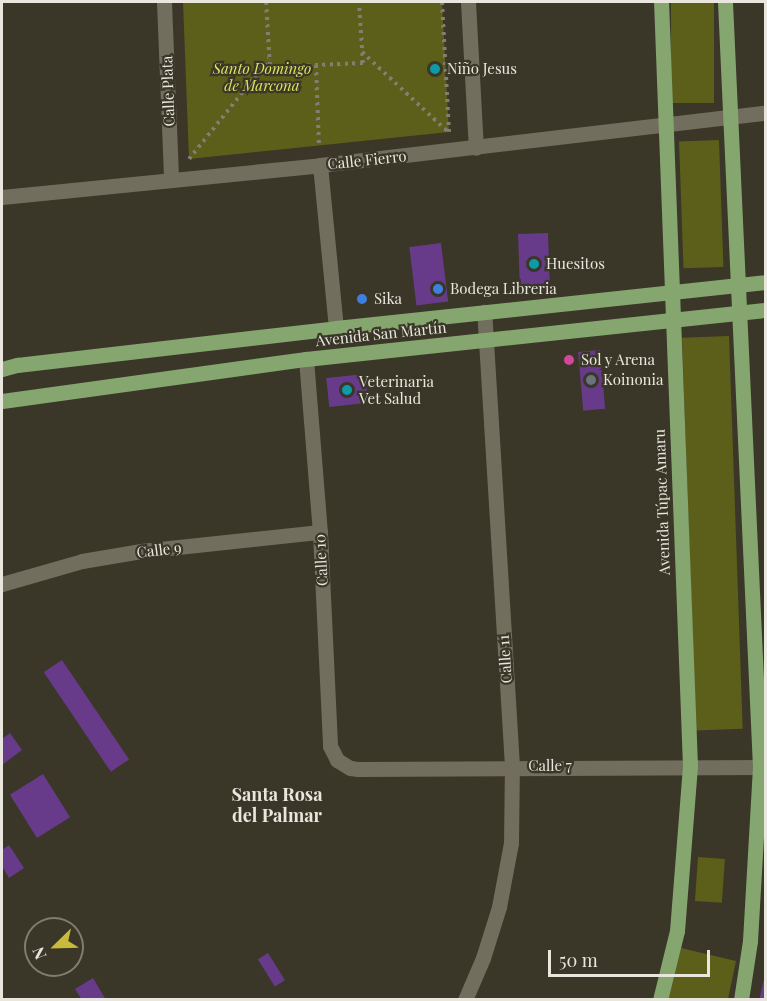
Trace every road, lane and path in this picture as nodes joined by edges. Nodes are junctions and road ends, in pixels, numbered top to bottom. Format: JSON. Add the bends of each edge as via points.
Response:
{"nodes":[{"id":1,"x":164,"y":2,"type":"edge"},
{"id":2,"x":266,"y":2,"type":"edge"},
{"id":3,"x":359,"y":2,"type":"edge"},
{"id":4,"x":442,"y":2,"type":"edge"},
{"id":5,"x":468,"y":2,"type":"edge"},
{"id":6,"x":661,"y":2,"type":"edge"},
{"id":7,"x":725,"y":2,"type":"edge"},
{"id":8,"x":362,"y":52,"type":"junction"},
{"id":9,"x":269,"y":59,"type":"junction"},
{"id":10,"x":316,"y":65,"type":"junction"},
{"id":11,"x":765,"y":113,"type":"edge"},
{"id":12,"x":733,"y":117,"type":"junction"},
{"id":13,"x":667,"y":124,"type":"junction"},
{"id":14,"x":449,"y":132,"type":"junction"},
{"id":15,"x":437,"y":133,"type":"dead end"},
{"id":16,"x":331,"y":145,"type":"dead end"},
{"id":17,"x":319,"y":146,"type":"junction"},
{"id":18,"x":307,"y":147,"type":"dead end"},
{"id":19,"x":476,"y":148,"type":"junction"},
{"id":20,"x":200,"y":158,"type":"dead end"},
{"id":21,"x":320,"y":165,"type":"junction"},
{"id":22,"x":171,"y":180,"type":"junction"},
{"id":23,"x":2,"y":197,"type":"edge"},
{"id":24,"x":765,"y":282,"type":"edge"},
{"id":25,"x":740,"y":285,"type":"junction"},
{"id":26,"x":671,"y":291,"type":"junction"},
{"id":27,"x":765,"y":310,"type":"edge"},
{"id":28,"x":484,"y":312,"type":"junction"},
{"id":29,"x":740,"y":313,"type":"junction"},
{"id":30,"x":673,"y":320,"type":"junction"},
{"id":31,"x":336,"y":328,"type":"junction"},
{"id":32,"x":485,"y":341,"type":"junction"},
{"id":33,"x":306,"y":359,"type":"junction"},
{"id":34,"x":2,"y":369,"type":"edge"},
{"id":35,"x":2,"y":401,"type":"edge"},
{"id":36,"x":320,"y":532,"type":"junction"},
{"id":37,"x":2,"y":584,"type":"edge"},
{"id":38,"x":337,"y":760,"type":"joint"},
{"id":39,"x":512,"y":766,"type":"junction"},
{"id":40,"x":690,"y":766,"type":"junction"},
{"id":41,"x":763,"y":767,"type":"edge"},
{"id":42,"x":465,"y":999,"type":"edge"},
{"id":43,"x":660,"y":999,"type":"edge"},
{"id":44,"x":741,"y":999,"type":"edge"}],
"edges":[{"from":1,"to":22,"type":"street","name":"Calle Plata"},
{"from":2,"to":9,"type":"path"},
{"from":3,"to":8,"type":"path"},
{"from":4,"to":14,"type":"path"},
{"from":5,"to":19,"type":"street"},
{"from":6,"to":13,"type":"main road","name":"Avenida Túpac Amaru"},
{"from":7,"to":12,"type":"main road"},
{"from":8,"to":10,"type":"path","via":[[363,63]]},
{"from":8,"to":14,"type":"path"},
{"from":9,"to":10,"type":"path","via":[[270,67]]},
{"from":9,"to":20,"type":"path","via":[[189,159]]},
{"from":10,"to":17,"type":"path"},
{"from":11,"to":12,"type":"street","name":"Calle Fierro"},
{"from":12,"to":13,"type":"street","name":"Calle Fierro"},
{"from":12,"to":25,"type":"main road"},
{"from":13,"to":19,"type":"street","name":"Calle Fierro"},
{"from":13,"to":26,"type":"main road","name":"Avenida Túpac Amaru"},
{"from":14,"to":15,"type":"path"},
{"from":16,"to":17,"type":"path"},
{"from":17,"to":18,"type":"path"},
{"from":19,"to":21,"type":"street","name":"Calle Fierro"},
{"from":21,"to":22,"type":"street","name":"Calle Fierro"},
{"from":21,"to":31,"type":"street"},
{"from":22,"to":23,"type":"street","name":"Calle Fierro"},
{"from":24,"to":25,"type":"main road","name":"Avenida San Martín"},
{"from":25,"to":26,"type":"main road","name":"Avenida San Martín"},
{"from":25,"to":29,"type":"main road"},
{"from":26,"to":28,"type":"main road","name":"Avenida San Martín"},
{"from":26,"to":30,"type":"main road","name":"Avenida Túpac Amaru"},
{"from":27,"to":29,"type":"main road","name":"Avenida San Martín"},
{"from":28,"to":31,"type":"main road","name":"Avenida San Martín"},
{"from":28,"to":32,"type":"street","name":"Calle 11"},
{"from":29,"to":30,"type":"main road","name":"Avenida San Martín"},
{"from":29,"to":41,"type":"main road"},
{"from":30,"to":32,"type":"main road","name":"Avenida San Martín"},
{"from":30,"to":40,"type":"main road","name":"Avenida Túpac Amaru"},
{"from":31,"to":34,"type":"main road","name":"Avenida San Martín"},
{"from":32,"to":33,"type":"main road","name":"Avenida San Martín"},
{"from":32,"to":39,"type":"street","name":"Calle 11"},
{"from":33,"to":35,"type":"main road","name":"Avenida San Martín"},
{"from":33,"to":36,"type":"street","name":"Calle 10"},
{"from":36,"to":37,"type":"street","name":"Calle 9","via":[[129,553],[82,561]]},
{"from":36,"to":38,"type":"street","name":"Calle 10","via":[[330,746]]},
{"from":38,"to":39,"type":"street","name":"Calle 7","via":[[358,769]]},
{"from":39,"to":40,"type":"street","name":"Calle 7"},
{"from":39,"to":42,"type":"street","name":"Calle 11","via":[[511,843],[499,907]]},
{"from":40,"to":41,"type":"street","name":"Calle 7"},
{"from":40,"to":43,"type":"main road","name":"Avenida Túpac Amaru","via":[[678,921]]},
{"from":41,"to":44,"type":"main road","via":[[750,940]]}]}
